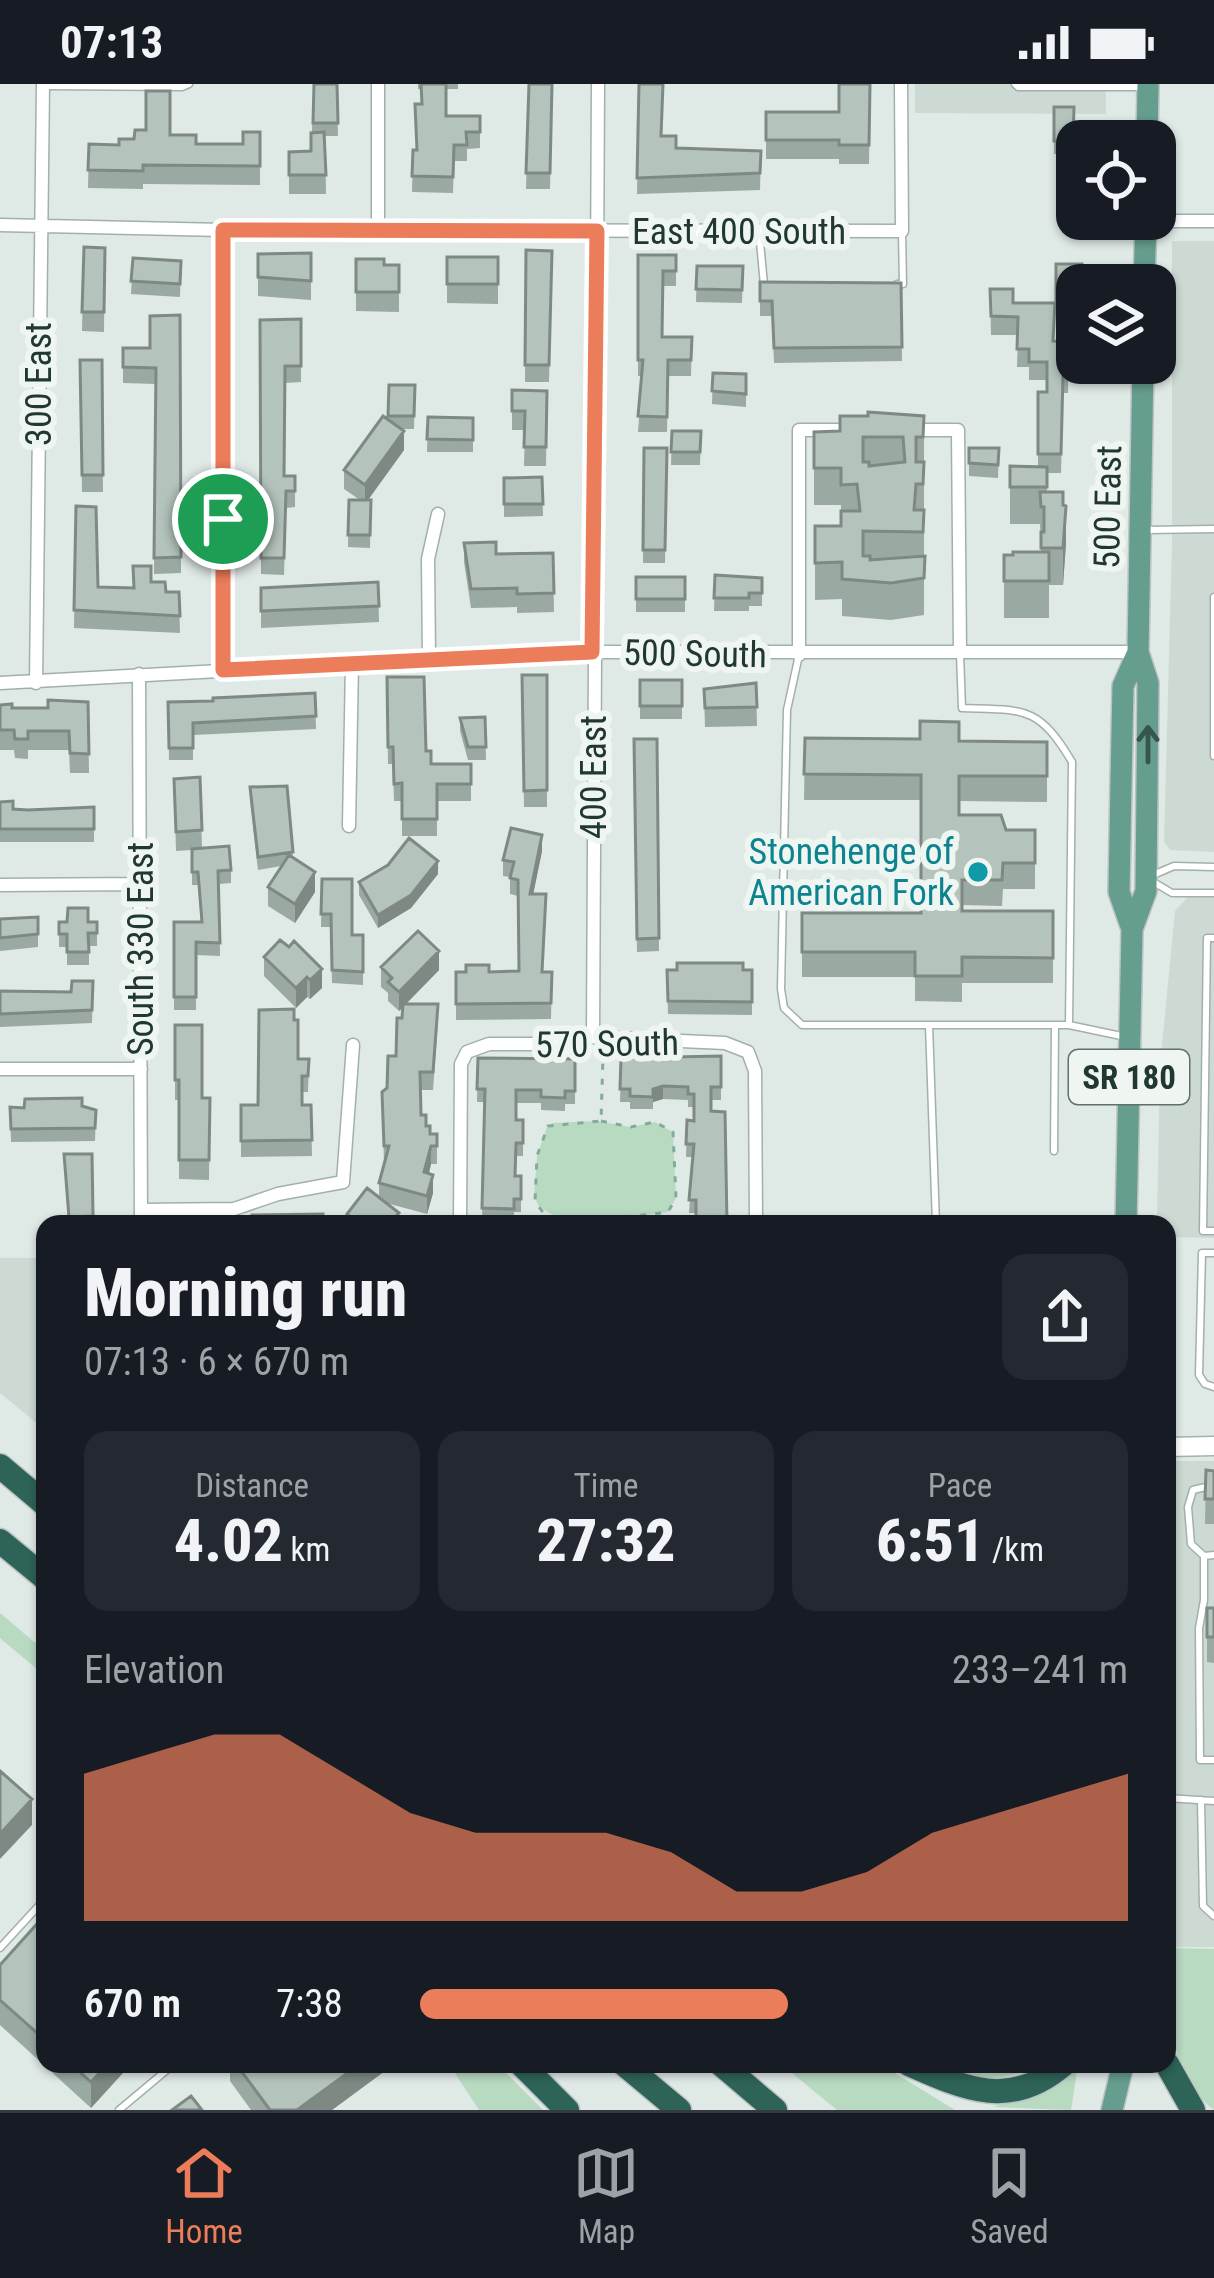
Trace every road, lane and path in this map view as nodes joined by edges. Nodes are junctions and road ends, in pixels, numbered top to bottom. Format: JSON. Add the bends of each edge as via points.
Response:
{"nodes":[{"id":1,"x":189,"y":84,"type":"edge"},
{"id":2,"x":378,"y":84,"type":"edge"},
{"id":3,"x":598,"y":84,"type":"edge"},
{"id":4,"x":901,"y":84,"type":"edge"},
{"id":5,"x":1015,"y":84,"type":"edge"},
{"id":6,"x":43,"y":85,"type":"edge"},
{"id":7,"x":1148,"y":86,"type":"edge"},
{"id":8,"x":1147,"y":120,"type":"edge"},
{"id":9,"x":1176,"y":220,"type":"edge"},
{"id":10,"x":1214,"y":220,"type":"edge"},
{"id":11,"x":0,"y":225,"type":"edge"},
{"id":12,"x":40,"y":226,"type":"junction"},
{"id":13,"x":223,"y":230,"type":"junction"},
{"id":14,"x":378,"y":230,"type":"junction"},
{"id":15,"x":597,"y":231,"type":"junction"},
{"id":16,"x":760,"y":231,"type":"junction"},
{"id":17,"x":902,"y":231,"type":"junction"},
{"id":18,"x":879,"y":284,"type":"edge"},
{"id":19,"x":785,"y":285,"type":"edge"},
{"id":20,"x":1142,"y":384,"type":"edge"},
{"id":21,"x":868,"y":430,"type":"edge"},
{"id":22,"x":890,"y":430,"type":"edge"},
{"id":23,"x":438,"y":514,"type":"dead end"},
{"id":24,"x":1214,"y":529,"type":"edge"},
{"id":25,"x":1139,"y":530,"type":"junction"},
{"id":26,"x":1214,"y":597,"type":"edge"},
{"id":27,"x":592,"y":652,"type":"junction"},
{"id":28,"x":1138,"y":652,"type":"junction"},
{"id":29,"x":960,"y":653,"type":"junction"},
{"id":30,"x":799,"y":655,"type":"junction"},
{"id":31,"x":429,"y":659,"type":"junction"},
{"id":32,"x":352,"y":663,"type":"junction"},
{"id":33,"x":223,"y":670,"type":"junction"},
{"id":34,"x":139,"y":674,"type":"junction"},
{"id":35,"x":0,"y":683,"type":"edge"},
{"id":36,"x":36,"y":683,"type":"junction"},
{"id":37,"x":1214,"y":756,"type":"edge"},
{"id":38,"x":350,"y":826,"type":"dead end"},
{"id":39,"x":1214,"y":867,"type":"edge"},
{"id":40,"x":1119,"y":878,"type":"junction"},
{"id":41,"x":1147,"y":878,"type":"junction"},
{"id":42,"x":140,"y":884,"type":"junction"},
{"id":43,"x":0,"y":885,"type":"edge"},
{"id":44,"x":1214,"y":893,"type":"edge"},
{"id":45,"x":1132,"y":929,"type":"junction"},
{"id":46,"x":1214,"y":938,"type":"edge"},
{"id":47,"x":929,"y":1025,"type":"junction"},
{"id":48,"x":1055,"y":1025,"type":"junction"},
{"id":49,"x":1069,"y":1025,"type":"junction"},
{"id":50,"x":593,"y":1037,"type":"junction"},
{"id":51,"x":1130,"y":1038,"type":"junction"},
{"id":52,"x":353,"y":1045,"type":"dead end"},
{"id":53,"x":603,"y":1057,"type":"dead end"},
{"id":54,"x":0,"y":1069,"type":"edge"},
{"id":55,"x":141,"y":1069,"type":"junction"},
{"id":56,"x":1210,"y":1072,"type":"edge"},
{"id":57,"x":1210,"y":1081,"type":"edge"},
{"id":58,"x":601,"y":1121,"type":"junction"},
{"id":59,"x":1054,"y":1151,"type":"dead end"},
{"id":60,"x":1214,"y":1211,"type":"edge"},
{"id":61,"x":141,"y":1215,"type":"edge"},
{"id":62,"x":164,"y":1215,"type":"edge"},
{"id":63,"x":460,"y":1215,"type":"edge"},
{"id":64,"x":552,"y":1215,"type":"edge"},
{"id":65,"x":645,"y":1215,"type":"edge"},
{"id":66,"x":756,"y":1215,"type":"edge"},
{"id":67,"x":936,"y":1215,"type":"edge"},
{"id":68,"x":1126,"y":1215,"type":"edge"},
{"id":69,"x":1204,"y":1216,"type":"junction"},
{"id":70,"x":1214,"y":1221,"type":"edge"},
{"id":71,"x":1214,"y":1232,"type":"edge"},
{"id":72,"x":1214,"y":1253,"type":"edge"},
{"id":73,"x":1214,"y":1387,"type":"edge"},
{"id":74,"x":1214,"y":1446,"type":"edge"},
{"id":75,"x":1176,"y":1447,"type":"edge"},
{"id":76,"x":0,"y":1466,"type":"edge"},
{"id":77,"x":1214,"y":1485,"type":"edge"},
{"id":78,"x":36,"y":1496,"type":"edge"},
{"id":79,"x":0,"y":1541,"type":"edge"},
{"id":80,"x":1204,"y":1556,"type":"junction"},
{"id":81,"x":1214,"y":1556,"type":"edge"},
{"id":82,"x":36,"y":1571,"type":"edge"},
{"id":83,"x":1204,"y":1600,"type":"junction"},
{"id":84,"x":1214,"y":1600,"type":"edge"},
{"id":85,"x":1200,"y":1693,"type":"junction"},
{"id":86,"x":1214,"y":1693,"type":"edge"},
{"id":87,"x":1214,"y":1760,"type":"edge"},
{"id":88,"x":1176,"y":1799,"type":"edge"},
{"id":89,"x":1201,"y":1800,"type":"junction"},
{"id":90,"x":1214,"y":1801,"type":"edge"},
{"id":91,"x":36,"y":1909,"type":"edge"},
{"id":92,"x":1214,"y":1916,"type":"edge"},
{"id":93,"x":0,"y":1948,"type":"edge"},
{"id":94,"x":163,"y":2073,"type":"edge"},
{"id":95,"x":530,"y":2073,"type":"edge"},
{"id":96,"x":635,"y":2073,"type":"edge"},
{"id":97,"x":732,"y":2073,"type":"edge"},
{"id":98,"x":922,"y":2073,"type":"edge"},
{"id":99,"x":928,"y":2073,"type":"edge"},
{"id":100,"x":1050,"y":2073,"type":"edge"},
{"id":101,"x":1109,"y":2073,"type":"edge"},
{"id":102,"x":1121,"y":2073,"type":"edge"},
{"id":103,"x":1172,"y":2073,"type":"edge"},
{"id":104,"x":1115,"y":2107,"type":"edge"},
{"id":105,"x":119,"y":2110,"type":"edge"},
{"id":106,"x":567,"y":2110,"type":"edge"},
{"id":107,"x":679,"y":2110,"type":"edge"},
{"id":108,"x":775,"y":2110,"type":"edge"},
{"id":109,"x":978,"y":2110,"type":"edge"},
{"id":110,"x":1193,"y":2110,"type":"edge"}],
"edges":[{"from":1,"to":6,"type":"lane"},
{"from":2,"to":14,"type":"street"},
{"from":3,"to":15,"type":"street","name":"400 East"},
{"from":4,"to":17,"type":"street"},
{"from":5,"to":7,"type":"lane"},
{"from":6,"to":12,"type":"street","name":"300 East"},
{"from":7,"to":8,"type":"main road"},
{"from":9,"to":10,"type":"street"},
{"from":11,"to":12,"type":"street","name":"East 400 South"},
{"from":12,"to":13,"type":"street","name":"East 400 South"},
{"from":12,"to":36,"type":"street","name":"300 East"},
{"from":13,"to":14,"type":"street","name":"East 400 South"},
{"from":13,"to":33,"type":"street"},
{"from":14,"to":15,"type":"street","name":"East 400 South"},
{"from":15,"to":16,"type":"street","name":"East 400 South"},
{"from":15,"to":27,"type":"street","name":"400 East"},
{"from":16,"to":17,"type":"street","name":"East 400 South"},
{"from":16,"to":19,"type":"lane","via":[[761,286]]},
{"from":17,"to":18,"type":"lane","via":[[903,284]]},
{"from":20,"to":25,"type":"main road","name":"500 East","number":"SR 180"},
{"from":21,"to":30,"type":"street","via":[[800,430]]},
{"from":22,"to":29,"type":"street","via":[[958,430]]},
{"from":23,"to":31,"type":"street","via":[[428,559]]},
{"from":24,"to":25,"type":"lane"},
{"from":25,"to":28,"type":"main road","name":"500 East","number":"SR 180"},
{"from":26,"to":37,"type":"lane"},
{"from":27,"to":30,"type":"street","name":"500 South"},
{"from":27,"to":31,"type":"street","name":"500 South"},
{"from":27,"to":50,"type":"street","name":"400 East"},
{"from":28,"to":29,"type":"street","name":"500 South"},
{"from":28,"to":40,"type":"main road","name":"500 East","number":"SR 180","via":[[1123,686]]},
{"from":41,"to":28,"type":"main road","name":"500 East","number":"SR 180","one_way":true,"via":[[1148,683]]},
{"from":29,"to":30,"type":"street","name":"500 South"},
{"from":29,"to":49,"type":"lane","via":[[962,708],[1022,710],[1052,728],[1072,762]]},
{"from":30,"to":47,"type":"lane","via":[[787,710],[784,1008],[802,1025]]},
{"from":31,"to":32,"type":"street","name":"500 South"},
{"from":32,"to":33,"type":"street","name":"500 South"},
{"from":32,"to":38,"type":"street"},
{"from":33,"to":34,"type":"street","name":"500 South"},
{"from":34,"to":36,"type":"street","name":"500 South"},
{"from":34,"to":42,"type":"street","name":"South 330 East"},
{"from":35,"to":36,"type":"street","name":"500 South"},
{"from":39,"to":41,"type":"lane","via":[[1174,866]]},
{"from":40,"to":41,"type":"lane"},
{"from":40,"to":45,"type":"main road","name":"500 East","number":"SR 180"},
{"from":41,"to":44,"type":"lane","via":[[1172,893]]},
{"from":41,"to":45,"type":"main road","name":"500 East","number":"SR 180"},
{"from":42,"to":43,"type":"street"},
{"from":42,"to":55,"type":"street","name":"South 330 East"},
{"from":45,"to":51,"type":"main road","name":"500 East","number":"SR 180"},
{"from":46,"to":56,"type":"lane","via":[[1207,938]]},
{"from":47,"to":48,"type":"lane"},
{"from":47,"to":67,"type":"lane"},
{"from":48,"to":49,"type":"lane"},
{"from":48,"to":59,"type":"lane"},
{"from":49,"to":51,"type":"lane"},
{"from":50,"to":63,"type":"street","name":"570 South","via":[[467,1052]]},
{"from":50,"to":66,"type":"street","name":"570 South","via":[[725,1042],[748,1052],[755,1071]]},
{"from":51,"to":68,"type":"main road","name":"500 East","number":"SR 180"},
{"from":52,"to":62,"type":"street","via":[[343,1182],[234,1209]]},
{"from":53,"to":58,"type":"path"},
{"from":54,"to":55,"type":"street"},
{"from":55,"to":61,"type":"street","name":"South 330 East"},
{"from":56,"to":57,"type":"lane"},
{"from":57,"to":69,"type":"lane"},
{"from":58,"to":64,"type":"path","via":[[545,1129],[534,1192]]},
{"from":58,"to":65,"type":"path","via":[[655,1122],[673,1132],[676,1198],[668,1212]]},
{"from":60,"to":69,"type":"lane"},
{"from":69,"to":70,"type":"lane"},
{"from":69,"to":71,"type":"lane","via":[[1204,1231]]},
{"from":72,"to":73,"type":"lane","via":[[1202,1253],[1199,1375]]},
{"from":74,"to":75,"type":"street"},
{"from":76,"to":78,"type":"highway"},
{"from":77,"to":80,"type":"lane","via":[[1193,1490],[1188,1507],[1191,1544]]},
{"from":79,"to":82,"type":"highway"},
{"from":80,"to":81,"type":"lane"},
{"from":80,"to":83,"type":"lane"},
{"from":83,"to":84,"type":"lane"},
{"from":83,"to":85,"type":"lane"},
{"from":85,"to":86,"type":"lane"},
{"from":85,"to":87,"type":"lane","via":[[1200,1760]]},
{"from":88,"to":89,"type":"lane"},
{"from":89,"to":90,"type":"lane"},
{"from":89,"to":92,"type":"lane","via":[[1203,1906]]},
{"from":91,"to":93,"type":"lane"},
{"from":94,"to":105,"type":"lane"},
{"from":95,"to":106,"type":"highway"},
{"from":96,"to":107,"type":"highway"},
{"from":97,"to":108,"type":"highway"},
{"from":98,"to":109,"type":"highway"},
{"from":99,"to":100,"type":"highway","via":[[999,2093]]},
{"from":101,"to":104,"type":"main road"},
{"from":102,"to":104,"type":"main road"},
{"from":103,"to":110,"type":"highway"}]}
